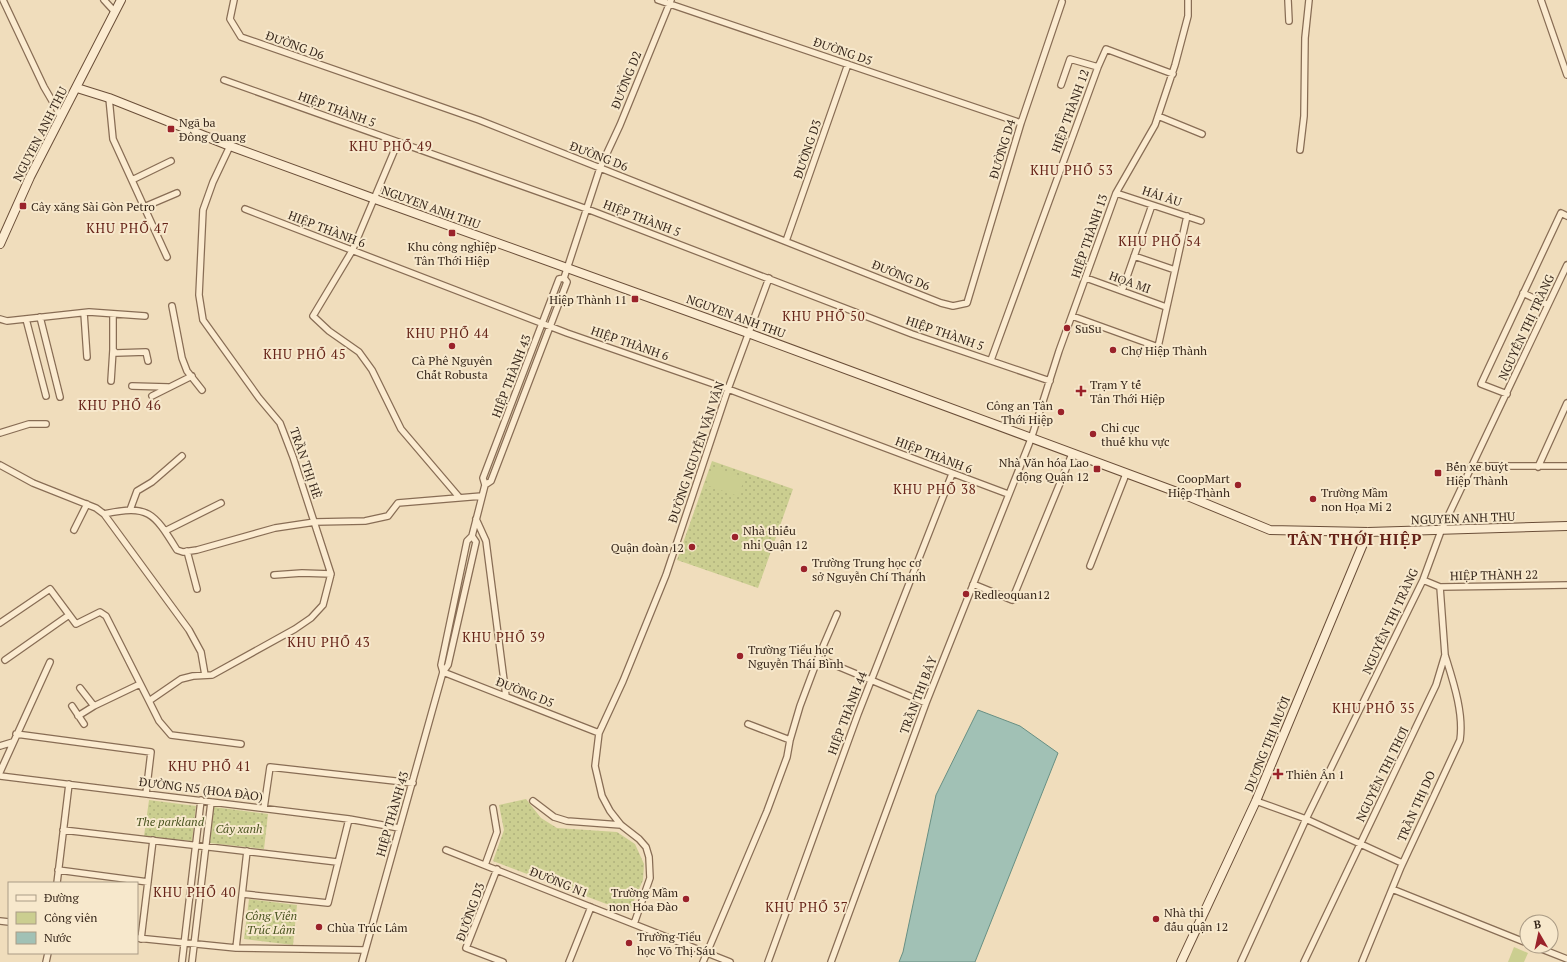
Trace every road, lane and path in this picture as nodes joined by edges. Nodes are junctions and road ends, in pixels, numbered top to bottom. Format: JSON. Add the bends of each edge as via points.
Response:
{"nodes":[{"id":1,"x":3,"y":0,"type":"edge"},
{"id":2,"x":104,"y":0,"type":"edge"},
{"id":3,"x":121,"y":0,"type":"edge"},
{"id":4,"x":234,"y":0,"type":"edge"},
{"id":5,"x":658,"y":0,"type":"edge"},
{"id":6,"x":1188,"y":0,"type":"edge"},
{"id":7,"x":1288,"y":0,"type":"edge"},
{"id":8,"x":1309,"y":0,"type":"edge"},
{"id":9,"x":1541,"y":0,"type":"edge"},
{"id":10,"x":670,"y":2,"type":"edge"},
{"id":11,"x":1062,"y":2,"type":"dead end"},
{"id":12,"x":115,"y":12,"type":"junction"},
{"id":13,"x":1289,"y":21,"type":"dead end"},
{"id":14,"x":848,"y":64,"type":"junction"},
{"id":15,"x":1098,"y":67,"type":"junction"},
{"id":16,"x":1173,"y":74,"type":"junction"},
{"id":17,"x":1567,"y":75,"type":"edge"},
{"id":18,"x":224,"y":80,"type":"dead end"},
{"id":19,"x":1061,"y":85,"type":"dead end"},
{"id":20,"x":77,"y":88,"type":"junction"},
{"id":21,"x":109,"y":98,"type":"junction"},
{"id":22,"x":61,"y":116,"type":"junction"},
{"id":23,"x":1158,"y":116,"type":"junction"},
{"id":24,"x":1021,"y":123,"type":"junction"},
{"id":25,"x":1202,"y":134,"type":"dead end"},
{"id":26,"x":398,"y":142,"type":"junction"},
{"id":27,"x":230,"y":146,"type":"junction"},
{"id":28,"x":1300,"y":150,"type":"dead end"},
{"id":29,"x":171,"y":161,"type":"dead end"},
{"id":30,"x":600,"y":168,"type":"junction"},
{"id":31,"x":132,"y":180,"type":"junction"},
{"id":32,"x":177,"y":193,"type":"dead end"},
{"id":33,"x":1116,"y":193,"type":"junction"},
{"id":34,"x":375,"y":199,"type":"junction"},
{"id":35,"x":1152,"y":205,"type":"junction"},
{"id":36,"x":144,"y":207,"type":"junction"},
{"id":37,"x":245,"y":209,"type":"dead end"},
{"id":38,"x":587,"y":209,"type":"junction"},
{"id":39,"x":1187,"y":216,"type":"junction"},
{"id":40,"x":1567,"y":216,"type":"edge"},
{"id":41,"x":1201,"y":220,"type":"dead end"},
{"id":42,"x":786,"y":241,"type":"junction"},
{"id":43,"x":0,"y":244,"type":"edge"},
{"id":44,"x":352,"y":252,"type":"junction"},
{"id":45,"x":1134,"y":256,"type":"junction"},
{"id":46,"x":167,"y":257,"type":"dead end"},
{"id":47,"x":1567,"y":265,"type":"edge"},
{"id":48,"x":567,"y":268,"type":"junction"},
{"id":49,"x":1175,"y":270,"type":"junction"},
{"id":50,"x":564,"y":278,"type":"junction"},
{"id":51,"x":769,"y":278,"type":"junction"},
{"id":52,"x":1086,"y":278,"type":"junction"},
{"id":53,"x":1122,"y":291,"type":"junction"},
{"id":54,"x":1523,"y":293,"type":"junction"},
{"id":55,"x":967,"y":303,"type":"joint"},
{"id":56,"x":1548,"y":305,"type":"junction"},
{"id":57,"x":172,"y":306,"type":"dead end"},
{"id":58,"x":1166,"y":307,"type":"junction"},
{"id":59,"x":84,"y":313,"type":"junction"},
{"id":60,"x":113,"y":314,"type":"junction"},
{"id":61,"x":146,"y":316,"type":"dead end"},
{"id":62,"x":1072,"y":316,"type":"junction"},
{"id":63,"x":40,"y":317,"type":"junction"},
{"id":64,"x":26,"y":318,"type":"junction"},
{"id":65,"x":0,"y":319,"type":"edge"},
{"id":66,"x":542,"y":323,"type":"junction"},
{"id":67,"x":550,"y":326,"type":"junction"},
{"id":68,"x":748,"y":333,"type":"junction"},
{"id":69,"x":113,"y":350,"type":"junction"},
{"id":70,"x":87,"y":357,"type":"dead end"},
{"id":71,"x":991,"y":360,"type":"junction"},
{"id":72,"x":148,"y":362,"type":"dead end"},
{"id":73,"x":192,"y":376,"type":"junction"},
{"id":74,"x":111,"y":381,"type":"dead end"},
{"id":75,"x":1050,"y":381,"type":"junction"},
{"id":76,"x":132,"y":386,"type":"dead end"},
{"id":77,"x":169,"y":388,"type":"junction"},
{"id":78,"x":202,"y":390,"type":"dead end"},
{"id":79,"x":728,"y":390,"type":"junction"},
{"id":80,"x":1507,"y":394,"type":"junction"},
{"id":81,"x":46,"y":396,"type":"dead end"},
{"id":82,"x":152,"y":396,"type":"dead end"},
{"id":83,"x":60,"y":397,"type":"dead end"},
{"id":84,"x":1567,"y":403,"type":"edge"},
{"id":85,"x":46,"y":424,"type":"dead end"},
{"id":86,"x":0,"y":433,"type":"edge"},
{"id":87,"x":1031,"y":439,"type":"junction"},
{"id":88,"x":1072,"y":454,"type":"junction"},
{"id":89,"x":182,"y":456,"type":"dead end"},
{"id":90,"x":0,"y":465,"type":"edge"},
{"id":91,"x":1473,"y":466,"type":"junction"},
{"id":92,"x":1567,"y":466,"type":"edge"},
{"id":93,"x":1538,"y":467,"type":"junction"},
{"id":94,"x":952,"y":474,"type":"junction"},
{"id":95,"x":1126,"y":474,"type":"junction"},
{"id":96,"x":485,"y":485,"type":"junction"},
{"id":97,"x":1008,"y":494,"type":"junction"},
{"id":98,"x":482,"y":496,"type":"junction"},
{"id":99,"x":459,"y":497,"type":"junction"},
{"id":100,"x":221,"y":502,"type":"dead end"},
{"id":101,"x":87,"y":504,"type":"junction"},
{"id":102,"x":130,"y":510,"type":"junction"},
{"id":103,"x":104,"y":514,"type":"junction"},
{"id":104,"x":476,"y":519,"type":"junction"},
{"id":105,"x":315,"y":522,"type":"junction"},
{"id":106,"x":1567,"y":526,"type":"edge"},
{"id":107,"x":74,"y":530,"type":"dead end"},
{"id":108,"x":165,"y":531,"type":"junction"},
{"id":109,"x":1440,"y":531,"type":"junction"},
{"id":110,"x":1368,"y":532,"type":"junction"},
{"id":111,"x":472,"y":536,"type":"junction"},
{"id":112,"x":187,"y":551,"type":"junction"},
{"id":113,"x":1090,"y":566,"type":"dead end"},
{"id":114,"x":331,"y":574,"type":"junction"},
{"id":115,"x":274,"y":575,"type":"dead end"},
{"id":116,"x":1423,"y":580,"type":"junction"},
{"id":117,"x":973,"y":584,"type":"junction"},
{"id":118,"x":1567,"y":585,"type":"edge"},
{"id":119,"x":1440,"y":587,"type":"junction"},
{"id":120,"x":197,"y":589,"type":"dead end"},
{"id":121,"x":838,"y":614,"type":"dead end"},
{"id":122,"x":69,"y":615,"type":"junction"},
{"id":123,"x":0,"y":623,"type":"edge"},
{"id":124,"x":1445,"y":655,"type":"junction"},
{"id":125,"x":818,"y":658,"type":"junction"},
{"id":126,"x":5,"y":660,"type":"dead end"},
{"id":127,"x":50,"y":662,"type":"dead end"},
{"id":128,"x":443,"y":672,"type":"junction"},
{"id":129,"x":205,"y":675,"type":"junction"},
{"id":130,"x":871,"y":680,"type":"junction"},
{"id":131,"x":140,"y":684,"type":"junction"},
{"id":132,"x":80,"y":688,"type":"dead end"},
{"id":133,"x":506,"y":696,"type":"junction"},
{"id":134,"x":149,"y":701,"type":"junction"},
{"id":135,"x":926,"y":703,"type":"junction"},
{"id":136,"x":72,"y":706,"type":"dead end"},
{"id":137,"x":94,"y":706,"type":"junction"},
{"id":138,"x":78,"y":716,"type":"junction"},
{"id":139,"x":84,"y":724,"type":"dead end"},
{"id":140,"x":748,"y":724,"type":"dead end"},
{"id":141,"x":599,"y":733,"type":"junction"},
{"id":142,"x":16,"y":734,"type":"junction"},
{"id":143,"x":790,"y":740,"type":"junction"},
{"id":144,"x":13,"y":742,"type":"junction"},
{"id":145,"x":241,"y":744,"type":"dead end"},
{"id":146,"x":0,"y":746,"type":"edge"},
{"id":147,"x":0,"y":772,"type":"edge"},
{"id":148,"x":0,"y":776,"type":"edge"},
{"id":149,"x":69,"y":784,"type":"junction"},
{"id":150,"x":413,"y":784,"type":"junction"},
{"id":151,"x":146,"y":794,"type":"junction"},
{"id":152,"x":201,"y":800,"type":"junction"},
{"id":153,"x":533,"y":801,"type":"dead end"},
{"id":154,"x":1256,"y":801,"type":"junction"},
{"id":155,"x":211,"y":802,"type":"junction"},
{"id":156,"x":264,"y":808,"type":"junction"},
{"id":157,"x":493,"y":808,"type":"dead end"},
{"id":158,"x":349,"y":819,"type":"junction"},
{"id":159,"x":1306,"y":819,"type":"junction"},
{"id":160,"x":621,"y":825,"type":"junction"},
{"id":161,"x":399,"y":828,"type":"junction"},
{"id":162,"x":63,"y":830,"type":"junction"},
{"id":163,"x":153,"y":840,"type":"junction"},
{"id":164,"x":1361,"y":844,"type":"junction"},
{"id":165,"x":196,"y":845,"type":"junction"},
{"id":166,"x":205,"y":846,"type":"junction"},
{"id":167,"x":446,"y":850,"type":"dead end"},
{"id":168,"x":247,"y":851,"type":"junction"},
{"id":169,"x":337,"y":862,"type":"junction"},
{"id":170,"x":1402,"y":863,"type":"junction"},
{"id":171,"x":485,"y":865,"type":"junction"},
{"id":172,"x":497,"y":869,"type":"junction"},
{"id":173,"x":58,"y":870,"type":"junction"},
{"id":174,"x":57,"y":882,"type":"edge"},
{"id":175,"x":148,"y":882,"type":"junction"},
{"id":176,"x":1392,"y":889,"type":"junction"},
{"id":177,"x":242,"y":894,"type":"junction"},
{"id":178,"x":591,"y":907,"type":"junction"},
{"id":179,"x":634,"y":924,"type":"junction"},
{"id":180,"x":139,"y":938,"type":"edge"},
{"id":181,"x":1519,"y":940,"type":"edge"},
{"id":182,"x":185,"y":944,"type":"junction"},
{"id":183,"x":194,"y":945,"type":"junction"},
{"id":184,"x":236,"y":948,"type":"junction"},
{"id":185,"x":365,"y":950,"type":"junction"},
{"id":186,"x":707,"y":953,"type":"junction"},
{"id":187,"x":1554,"y":954,"type":"edge"},
{"id":188,"x":1567,"y":959,"type":"edge"},
{"id":189,"x":182,"y":962,"type":"edge"},
{"id":190,"x":192,"y":962,"type":"edge"},
{"id":191,"x":362,"y":962,"type":"edge"},
{"id":192,"x":503,"y":962,"type":"edge"},
{"id":193,"x":569,"y":962,"type":"edge"},
{"id":194,"x":703,"y":962,"type":"edge"},
{"id":195,"x":730,"y":962,"type":"edge"},
{"id":196,"x":768,"y":962,"type":"edge"},
{"id":197,"x":831,"y":962,"type":"edge"},
{"id":198,"x":1181,"y":962,"type":"edge"},
{"id":199,"x":1241,"y":962,"type":"edge"},
{"id":200,"x":1304,"y":962,"type":"edge"},
{"id":201,"x":1362,"y":962,"type":"edge"}],
"edges":[{"from":1,"to":22,"type":"street","via":[[44,87]]},
{"from":2,"to":12,"type":"street"},
{"from":3,"to":12,"type":"main road"},
{"from":4,"to":30,"type":"street","name":"ĐƯỜNG D6","via":[[230,19],[241,37],[478,120]]},
{"from":5,"to":10,"type":"street","name":"ĐƯỜNG D5"},
{"from":6,"to":16,"type":"street","name":"HIỆP THÀNH 13","via":[[1188,16]]},
{"from":7,"to":13,"type":"street"},
{"from":8,"to":28,"type":"street"},
{"from":9,"to":17,"type":"street"},
{"from":10,"to":14,"type":"street","name":"ĐƯỜNG D5"},
{"from":10,"to":30,"type":"street","name":"ĐƯỜNG D2"},
{"from":11,"to":24,"type":"street","name":"ĐƯỜNG D4"},
{"from":12,"to":20,"type":"main road"},
{"from":14,"to":24,"type":"street","name":"ĐƯỜNG D5"},
{"from":14,"to":42,"type":"street","name":"ĐƯỜNG D3"},
{"from":15,"to":16,"type":"street","name":"HIỆP THÀNH 12","via":[[1106,49]]},
{"from":15,"to":19,"type":"street","via":[[1071,58]]},
{"from":15,"to":71,"type":"street","name":"HIỆP THÀNH 12"},
{"from":16,"to":23,"type":"street","name":"HIỆP THÀNH 13"},
{"from":18,"to":26,"type":"street","name":"HIỆP THÀNH 5"},
{"from":20,"to":21,"type":"main road","name":"NGUYEN ANH THU"},
{"from":20,"to":22,"type":"main road","name":"NGUYEN ANH THU"},
{"from":21,"to":27,"type":"main road","name":"NGUYEN ANH THU"},
{"from":21,"to":31,"type":"street","via":[[113,139]]},
{"from":22,"to":43,"type":"main road","name":"NGUYEN ANH THU"},
{"from":23,"to":25,"type":"street"},
{"from":23,"to":33,"type":"street","name":"HIỆP THÀNH 13"},
{"from":24,"to":55,"type":"street","name":"ĐƯỜNG D4"},
{"from":26,"to":34,"type":"street"},
{"from":26,"to":38,"type":"street","name":"HIỆP THÀNH 5"},
{"from":27,"to":34,"type":"main road","name":"NGUYEN ANH THU"},
{"from":27,"to":105,"type":"street","name":"TRẦN THỊ HÈ","via":[[203,210],[199,302],[203,320],[259,398],[280,422]]},
{"from":29,"to":31,"type":"street"},
{"from":30,"to":38,"type":"street","name":"HIỆP THÀNH 43"},
{"from":30,"to":42,"type":"street","name":"ĐƯỜNG D6"},
{"from":31,"to":36,"type":"street"},
{"from":32,"to":36,"type":"street"},
{"from":33,"to":35,"type":"street","name":"HẢI ÂU"},
{"from":33,"to":52,"type":"street","name":"HIỆP THÀNH 13"},
{"from":34,"to":44,"type":"street"},
{"from":34,"to":48,"type":"main road","name":"NGUYEN ANH THU"},
{"from":35,"to":39,"type":"street","name":"HẢI ÂU"},
{"from":35,"to":45,"type":"street"},
{"from":36,"to":46,"type":"street"},
{"from":37,"to":44,"type":"street","name":"HIỆP THÀNH 6"},
{"from":38,"to":48,"type":"street","name":"HIỆP THÀNH 43"},
{"from":38,"to":51,"type":"street","name":"HIỆP THÀNH 5"},
{"from":39,"to":41,"type":"street","name":"HẢI ÂU"},
{"from":39,"to":49,"type":"street"},
{"from":40,"to":54,"type":"street","via":[[1561,213]]},
{"from":42,"to":55,"type":"street","name":"ĐƯỜNG D6","via":[[941,303],[953,306]]},
{"from":44,"to":66,"type":"street","name":"HIỆP THÀNH 6"},
{"from":44,"to":99,"type":"street","via":[[313,316],[359,352],[372,370],[401,428]]},
{"from":45,"to":49,"type":"street"},
{"from":45,"to":53,"type":"street"},
{"from":47,"to":56,"type":"street","name":"NGUYỄN THỊ TRÀNG"},
{"from":48,"to":50,"type":"street","name":"HIỆP THÀNH 43"},
{"from":48,"to":68,"type":"main road","name":"NGUYEN ANH THU"},
{"from":49,"to":58,"type":"street"},
{"from":50,"to":66,"type":"street","name":"HIỆP THÀNH 43","via":[[559,279]]},
{"from":50,"to":67,"type":"street","name":"HIỆP THÀNH 43","via":[[567,282]]},
{"from":51,"to":68,"type":"street","name":"ĐƯỜNG NGUYỄN VĂN VÂN"},
{"from":51,"to":71,"type":"street","name":"HIỆP THÀNH 5","via":[[912,334]]},
{"from":52,"to":53,"type":"street","name":"HỌA MI"},
{"from":52,"to":62,"type":"street","name":"HIỆP THÀNH 13"},
{"from":53,"to":58,"type":"street","name":"HỌA MI"},
{"from":54,"to":56,"type":"street"},
{"from":54,"to":80,"type":"street","via":[[1481,384]]},
{"from":56,"to":80,"type":"street","name":"NGUYỄN THỊ TRÀNG"},
{"from":57,"to":73,"type":"street","via":[[182,358]]},
{"from":58,"to":62,"type":"street","via":[[1158,347]]},
{"from":59,"to":60,"type":"street"},
{"from":59,"to":63,"type":"street"},
{"from":59,"to":70,"type":"street"},
{"from":60,"to":61,"type":"street"},
{"from":60,"to":69,"type":"street"},
{"from":62,"to":75,"type":"street","name":"HIỆP THÀNH 13"},
{"from":63,"to":64,"type":"street"},
{"from":63,"to":83,"type":"street"},
{"from":64,"to":65,"type":"street","via":[[7,321]]},
{"from":64,"to":81,"type":"street"},
{"from":66,"to":67,"type":"street","name":"HIỆP THÀNH 6"},
{"from":66,"to":96,"type":"street","name":"HIỆP THÀNH 43","via":[[483,478]]},
{"from":67,"to":79,"type":"street","name":"HIỆP THÀNH 6"},
{"from":67,"to":96,"type":"street","name":"HIỆP THÀNH 43","via":[[491,481]]},
{"from":68,"to":79,"type":"street","name":"ĐƯỜNG NGUYỄN VĂN VÂN"},
{"from":68,"to":87,"type":"main road","name":"NGUYEN ANH THU"},
{"from":69,"to":72,"type":"street","via":[[116,353],[146,352]]},
{"from":69,"to":74,"type":"street"},
{"from":71,"to":75,"type":"street","name":"HIỆP THÀNH 5"},
{"from":73,"to":77,"type":"street"},
{"from":73,"to":78,"type":"street"},
{"from":75,"to":87,"type":"street","name":"HIỆP THÀNH 13"},
{"from":76,"to":77,"type":"street"},
{"from":77,"to":82,"type":"street"},
{"from":79,"to":94,"type":"street","name":"HIỆP THÀNH 6"},
{"from":79,"to":141,"type":"street","name":"ĐƯỜNG NGUYỄN VĂN VÂN","via":[[666,575]]},
{"from":80,"to":91,"type":"street","name":"NGUYỄN THỊ TRÀNG"},
{"from":84,"to":93,"type":"street"},
{"from":85,"to":86,"type":"street","via":[[29,424]]},
{"from":87,"to":88,"type":"main road","name":"NGUYEN ANH THU"},
{"from":87,"to":97,"type":"street","name":"TRẦN THỊ BẢY"},
{"from":88,"to":95,"type":"main road","name":"NGUYEN ANH THU"},
{"from":88,"to":117,"type":"street","via":[[1012,600]]},
{"from":89,"to":102,"type":"street","via":[[152,482],[137,491]]},
{"from":90,"to":101,"type":"street","via":[[32,483]]},
{"from":91,"to":93,"type":"street"},
{"from":91,"to":109,"type":"street","name":"NGUYỄN THỊ TRÀNG"},
{"from":92,"to":93,"type":"street"},
{"from":94,"to":97,"type":"street","name":"HIỆP THÀNH 6"},
{"from":94,"to":130,"type":"street","name":"HIỆP THÀNH 44"},
{"from":95,"to":110,"type":"main road","name":"NGUYEN ANH THU","via":[[1270,530]]},
{"from":95,"to":113,"type":"street"},
{"from":96,"to":98,"type":"street","name":"HIỆP THÀNH 43"},
{"from":97,"to":117,"type":"street","name":"TRẦN THỊ BẢY"},
{"from":98,"to":99,"type":"street"},
{"from":98,"to":104,"type":"street","name":"HIỆP THÀNH 43"},
{"from":99,"to":105,"type":"street","via":[[398,503],[388,516],[365,521]]},
{"from":100,"to":108,"type":"street"},
{"from":101,"to":103,"type":"street"},
{"from":101,"to":107,"type":"street"},
{"from":102,"to":103,"type":"street"},
{"from":102,"to":108,"type":"street","via":[[151,514]]},
{"from":103,"to":129,"type":"street","via":[[188,630],[201,652]]},
{"from":104,"to":111,"type":"street","name":"HIỆP THÀNH 43"},
{"from":104,"to":133,"type":"street","via":[[486,541]]},
{"from":105,"to":112,"type":"street","via":[[275,528]]},
{"from":105,"to":114,"type":"street","name":"TRẦN THỊ HÈ"},
{"from":106,"to":109,"type":"main road","name":"NGUYEN ANH THU"},
{"from":108,"to":112,"type":"street","via":[[177,550]]},
{"from":109,"to":110,"type":"main road","name":"NGUYEN ANH THU"},
{"from":109,"to":116,"type":"street","name":"NGUYỄN THỊ TRÀNG"},
{"from":110,"to":154,"type":"main road","name":"DƯƠNG THỊ MƯỜI"},
{"from":111,"to":128,"type":"street","name":"HIỆP THÀNH 43","via":[[467,541],[441,665]]},
{"from":111,"to":128,"type":"street","name":"HIỆP THÀNH 43","via":[[476,542],[448,665]]},
{"from":112,"to":120,"type":"street"},
{"from":114,"to":115,"type":"street"},
{"from":114,"to":129,"type":"street","via":[[323,605],[311,618],[212,675]]},
{"from":116,"to":119,"type":"street","name":"HIỆP THÀNH 22"},
{"from":116,"to":159,"type":"street","name":"NGUYỄN THỊ TRÀNG"},
{"from":117,"to":135,"type":"street","name":"TRẦN THỊ BẢY"},
{"from":118,"to":119,"type":"street","name":"HIỆP THÀNH 22"},
{"from":119,"to":124,"type":"street","name":"NGUYỄN THỊ THƠI"},
{"from":121,"to":125,"type":"street"},
{"from":122,"to":123,"type":"street","via":[[50,589]]},
{"from":122,"to":126,"type":"street"},
{"from":122,"to":131,"type":"street","via":[[76,624],[100,612],[106,616]]},
{"from":124,"to":164,"type":"street","name":"NGUYỄN THỊ THƠI","via":[[1436,685]]},
{"from":124,"to":170,"type":"street","name":"TRẦN THỊ DO","via":[[1453,682],[1461,729],[1460,740]]},
{"from":125,"to":130,"type":"street"},
{"from":125,"to":143,"type":"street"},
{"from":127,"to":142,"type":"street"},
{"from":128,"to":133,"type":"street","name":"ĐƯỜNG D5"},
{"from":128,"to":150,"type":"street","name":"HIỆP THÀNH 43"},
{"from":129,"to":134,"type":"street","via":[[181,679]]},
{"from":130,"to":135,"type":"street"},
{"from":130,"to":196,"type":"street","name":"HIỆP THÀNH 44"},
{"from":131,"to":134,"type":"street"},
{"from":131,"to":137,"type":"street"},
{"from":132,"to":137,"type":"street"},
{"from":133,"to":141,"type":"street","name":"ĐƯỜNG D5"},
{"from":134,"to":145,"type":"street","via":[[159,721],[170,734]]},
{"from":135,"to":197,"type":"street","name":"TRẦN THỊ BẢY"},
{"from":136,"to":138,"type":"street"},
{"from":137,"to":138,"type":"street"},
{"from":138,"to":139,"type":"street"},
{"from":140,"to":143,"type":"street"},
{"from":141,"to":160,"type":"street","name":"ĐƯỜNG NGUYỄN VĂN VÂN","via":[[595,766],[598,783],[610,811]]},
{"from":142,"to":144,"type":"street"},
{"from":142,"to":151,"type":"street","via":[[151,752]]},
{"from":143,"to":186,"type":"street","via":[[787,757],[767,811]]},
{"from":144,"to":146,"type":"street"},
{"from":144,"to":147,"type":"street"},
{"from":148,"to":149,"type":"street","name":"ĐƯỜNG N5 (HOA ĐÀO)"},
{"from":149,"to":151,"type":"street","name":"ĐƯỜNG N5 (HOA ĐÀO)"},
{"from":149,"to":162,"type":"street"},
{"from":150,"to":156,"type":"street","via":[[270,767]]},
{"from":150,"to":161,"type":"street","name":"HIỆP THÀNH 43"},
{"from":151,"to":152,"type":"street","name":"ĐƯỜNG N5 (HOA ĐÀO)"},
{"from":152,"to":155,"type":"street","name":"ĐƯỜNG N5 (HOA ĐÀO)"},
{"from":152,"to":165,"type":"street"},
{"from":153,"to":160,"type":"street","via":[[554,818]]},
{"from":154,"to":159,"type":"street"},
{"from":154,"to":198,"type":"main road","name":"DƯƠNG THỊ MƯỜI"},
{"from":155,"to":156,"type":"street","name":"ĐƯỜNG N5 (HOA ĐÀO)"},
{"from":155,"to":166,"type":"street"},
{"from":156,"to":158,"type":"street","name":"ĐƯỜNG N5 (HOA ĐÀO)"},
{"from":157,"to":171,"type":"street","via":[[497,832]]},
{"from":158,"to":161,"type":"street","name":"ĐƯỜNG N5 (HOA ĐÀO)"},
{"from":158,"to":169,"type":"street"},
{"from":159,"to":164,"type":"street"},
{"from":159,"to":199,"type":"street","name":"NGUYỄN THỊ TRÀNG"},
{"from":160,"to":179,"type":"street","name":"ĐƯỜNG NGUYỄN VĂN VÂN","via":[[639,839],[650,857],[650,878]]},
{"from":161,"to":185,"type":"street","name":"HIỆP THÀNH 43"},
{"from":162,"to":163,"type":"street"},
{"from":162,"to":173,"type":"street"},
{"from":163,"to":165,"type":"street"},
{"from":163,"to":175,"type":"street"},
{"from":164,"to":170,"type":"street"},
{"from":164,"to":200,"type":"street","name":"NGUYỄN THỊ THƠI"},
{"from":165,"to":166,"type":"street"},
{"from":165,"to":182,"type":"street"},
{"from":166,"to":168,"type":"street"},
{"from":166,"to":183,"type":"street"},
{"from":167,"to":171,"type":"street","name":"ĐƯỜNG N1"},
{"from":168,"to":169,"type":"street"},
{"from":168,"to":177,"type":"street"},
{"from":169,"to":177,"type":"street","via":[[328,903]]},
{"from":170,"to":176,"type":"street","name":"TRẦN THỊ DO"},
{"from":171,"to":172,"type":"street","name":"ĐƯỜNG N1"},
{"from":172,"to":178,"type":"street","name":"ĐƯỜNG N1"},
{"from":172,"to":192,"type":"street","name":"ĐƯỜNG D3","via":[[466,948]]},
{"from":173,"to":174,"type":"street"},
{"from":173,"to":175,"type":"street"},
{"from":175,"to":180,"type":"street"},
{"from":176,"to":181,"type":"street"},
{"from":176,"to":201,"type":"street","name":"TRẦN THỊ DO"},
{"from":177,"to":184,"type":"street"},
{"from":178,"to":179,"type":"street","name":"ĐƯỜNG N1"},
{"from":178,"to":193,"type":"street"},
{"from":179,"to":186,"type":"street","name":"ĐƯỜNG N1"},
{"from":180,"to":182,"type":"street"},
{"from":182,"to":183,"type":"street"},
{"from":182,"to":189,"type":"street"},
{"from":183,"to":184,"type":"street"},
{"from":183,"to":190,"type":"street"},
{"from":184,"to":185,"type":"street"},
{"from":185,"to":191,"type":"street","name":"HIỆP THÀNH 43"},
{"from":186,"to":194,"type":"street"},
{"from":186,"to":195,"type":"street","name":"ĐƯỜNG N1"},
{"from":187,"to":188,"type":"street"}]}
